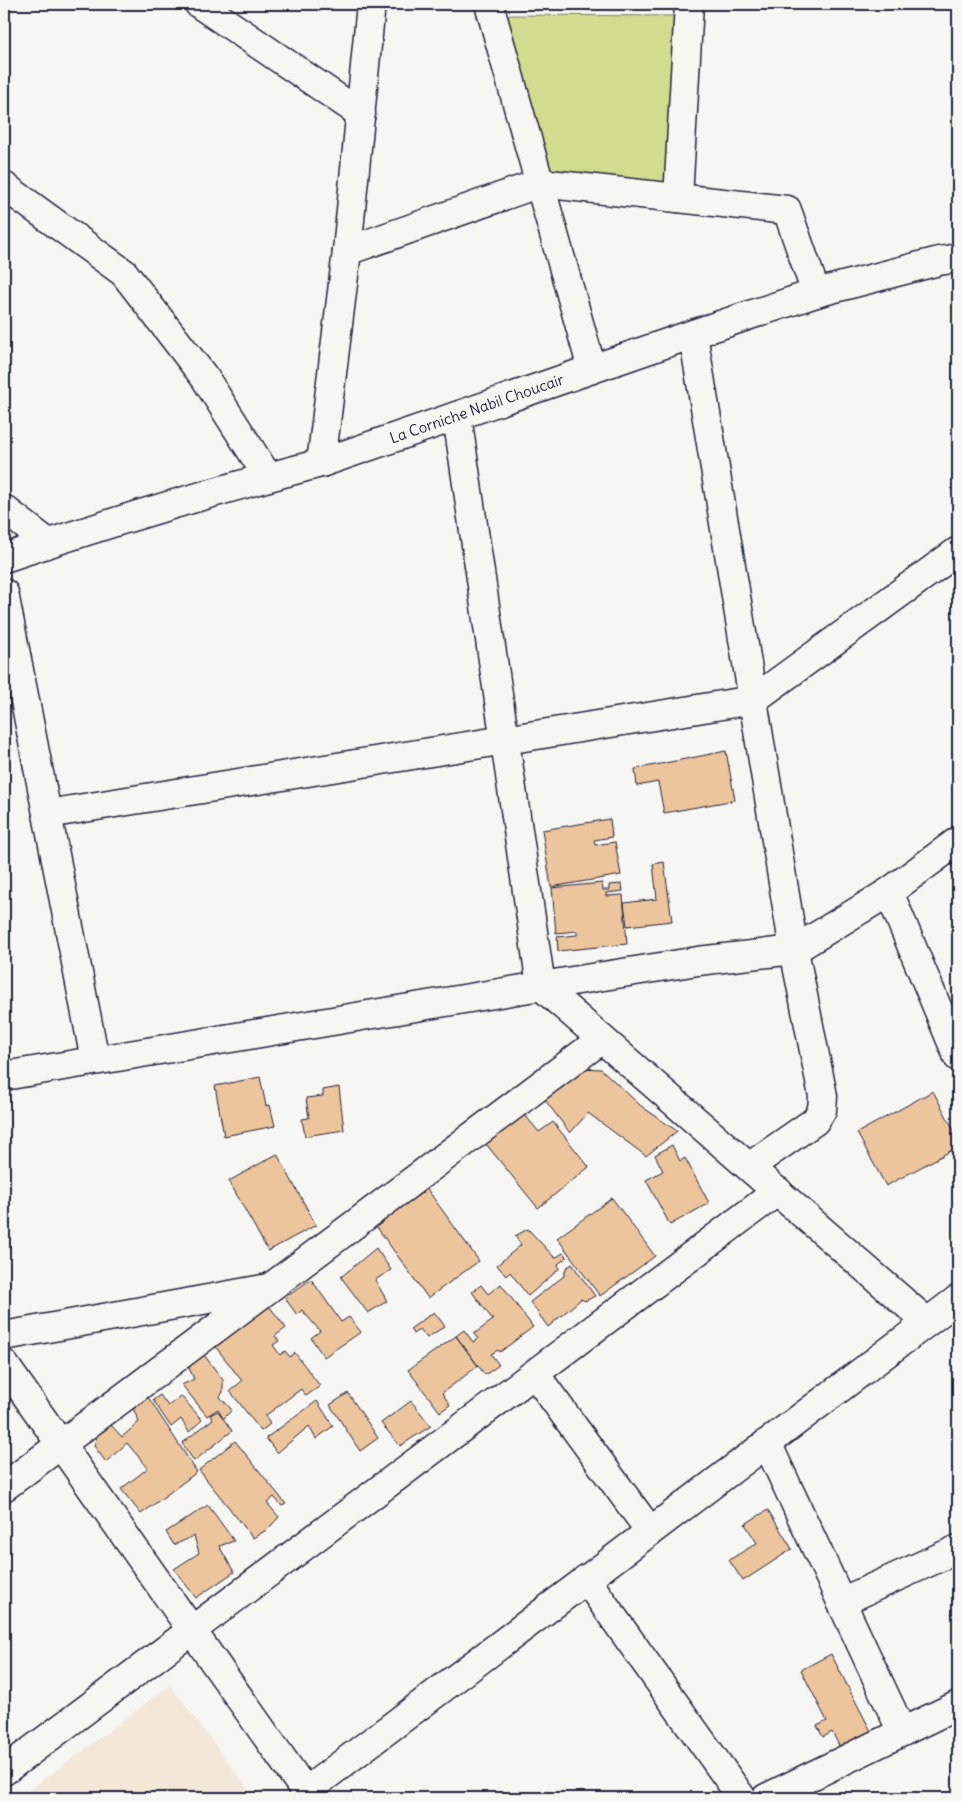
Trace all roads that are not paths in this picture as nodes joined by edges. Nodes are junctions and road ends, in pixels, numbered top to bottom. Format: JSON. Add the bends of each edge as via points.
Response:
{"nodes":[{"id":1,"x":371,"y":4,"type":"edge"},
{"id":2,"x":489,"y":4,"type":"edge"},
{"id":3,"x":689,"y":4,"type":"edge"},
{"id":4,"x":208,"y":7,"type":"edge"},
{"id":5,"x":361,"y":114,"type":"junction"},
{"id":6,"x":540,"y":183,"type":"junction"},
{"id":7,"x":4,"y":186,"type":"edge"},
{"id":8,"x":678,"y":198,"type":"junction"},
{"id":9,"x":347,"y":251,"type":"junction"},
{"id":10,"x":958,"y":258,"type":"edge"},
{"id":11,"x":816,"y":293,"type":"junction"},
{"id":12,"x":693,"y":334,"type":"junction"},
{"id":13,"x":592,"y":369,"type":"junction"},
{"id":14,"x":457,"y":416,"type":"junction"},
{"id":15,"x":321,"y":463,"type":"junction"},
{"id":16,"x":268,"y":477,"type":"junction"},
{"id":17,"x":4,"y":510,"type":"edge"},
{"id":18,"x":48,"y":543,"type":"junction"},
{"id":19,"x":958,"y":551,"type":"edge"},
{"id":20,"x":4,"y":558,"type":"edge"},
{"id":21,"x":4,"y":593,"type":"edge"},
{"id":22,"x":753,"y":700,"type":"junction"},
{"id":23,"x":505,"y":740,"type":"junction"},
{"id":24,"x":47,"y":814,"type":"junction"},
{"id":25,"x":958,"y":841,"type":"edge"},
{"id":26,"x":889,"y":892,"type":"junction"},
{"id":27,"x":794,"y":950,"type":"junction"},
{"id":28,"x":541,"y":986,"type":"junction"},
{"id":29,"x":602,"y":1039,"type":"junction"},
{"id":30,"x":958,"y":1057,"type":"edge"},
{"id":31,"x":95,"y":1060,"type":"junction"},
{"id":32,"x":4,"y":1076,"type":"edge"},
{"id":33,"x":749,"y":1167,"type":"junction"},
{"id":34,"x":778,"y":1191,"type":"junction"},
{"id":35,"x":270,"y":1287,"type":"junction"},
{"id":36,"x":958,"y":1299,"type":"edge"},
{"id":37,"x":927,"y":1322,"type":"junction"},
{"id":38,"x":4,"y":1336,"type":"edge"},
{"id":39,"x":4,"y":1364,"type":"edge"},
{"id":40,"x":535,"y":1374,"type":"junction"},
{"id":41,"x":767,"y":1443,"type":"junction"},
{"id":42,"x":60,"y":1444,"type":"junction"},
{"id":43,"x":4,"y":1487,"type":"edge"},
{"id":44,"x":650,"y":1531,"type":"junction"},
{"id":45,"x":958,"y":1549,"type":"edge"},
{"id":46,"x":586,"y":1580,"type":"junction"},
{"id":47,"x":841,"y":1602,"type":"junction"},
{"id":48,"x":192,"y":1631,"type":"junction"},
{"id":49,"x":958,"y":1705,"type":"edge"},
{"id":50,"x":902,"y":1732,"type":"junction"},
{"id":51,"x":4,"y":1772,"type":"edge"},
{"id":52,"x":308,"y":1795,"type":"edge"},
{"id":53,"x":742,"y":1798,"type":"edge"},
{"id":54,"x":766,"y":1798,"type":"edge"}],
"edges":[{"from":1,"to":5,"type":"street"},
{"from":2,"to":6,"type":"street"},
{"from":3,"to":8,"type":"street"},
{"from":4,"to":5,"type":"street"},
{"from":5,"to":9,"type":"street"},
{"from":6,"to":8,"type":"street"},
{"from":6,"to":9,"type":"street"},
{"from":6,"to":13,"type":"street"},
{"from":7,"to":16,"type":"street","via":[[124,273],[205,378]]},
{"from":8,"to":11,"type":"street","via":[[788,210]]},
{"from":9,"to":15,"type":"street"},
{"from":10,"to":11,"type":"street","name":"La Corniche Nabil Choucair"},
{"from":11,"to":12,"type":"street","name":"La Corniche Nabil Choucair"},
{"from":12,"to":13,"type":"street","name":"La Corniche Nabil Choucair"},
{"from":12,"to":22,"type":"street"},
{"from":13,"to":14,"type":"street","name":"La Corniche Nabil Choucair"},
{"from":14,"to":15,"type":"street","name":"La Corniche Nabil Choucair"},
{"from":14,"to":23,"type":"street"},
{"from":15,"to":16,"type":"street","name":"La Corniche Nabil Choucair"},
{"from":16,"to":18,"type":"street","name":"La Corniche Nabil Choucair"},
{"from":17,"to":18,"type":"street"},
{"from":18,"to":20,"type":"street","name":"La Corniche Nabil Choucair"},
{"from":19,"to":22,"type":"street"},
{"from":21,"to":24,"type":"street"},
{"from":22,"to":23,"type":"street"},
{"from":22,"to":27,"type":"street"},
{"from":23,"to":24,"type":"street"},
{"from":23,"to":28,"type":"street"},
{"from":24,"to":31,"type":"street"},
{"from":25,"to":26,"type":"street"},
{"from":26,"to":27,"type":"street"},
{"from":26,"to":30,"type":"street"},
{"from":27,"to":28,"type":"street","via":[[698,961]]},
{"from":27,"to":33,"type":"street","via":[[824,1096],[822,1110],[815,1121]]},
{"from":28,"to":29,"type":"street"},
{"from":28,"to":31,"type":"street"},
{"from":29,"to":33,"type":"street"},
{"from":29,"to":35,"type":"street"},
{"from":31,"to":32,"type":"street"},
{"from":33,"to":34,"type":"street"},
{"from":34,"to":37,"type":"street"},
{"from":34,"to":40,"type":"street"},
{"from":35,"to":38,"type":"street"},
{"from":35,"to":42,"type":"street"},
{"from":36,"to":37,"type":"street"},
{"from":37,"to":41,"type":"street"},
{"from":39,"to":42,"type":"street"},
{"from":40,"to":44,"type":"street"},
{"from":40,"to":48,"type":"street"},
{"from":41,"to":44,"type":"street"},
{"from":41,"to":47,"type":"street"},
{"from":42,"to":43,"type":"street"},
{"from":42,"to":48,"type":"street"},
{"from":44,"to":46,"type":"street"},
{"from":45,"to":47,"type":"street"},
{"from":46,"to":52,"type":"street"},
{"from":46,"to":53,"type":"street"},
{"from":47,"to":50,"type":"street"},
{"from":48,"to":51,"type":"street"},
{"from":48,"to":52,"type":"street"},
{"from":49,"to":50,"type":"street"},
{"from":50,"to":54,"type":"street"}]}
